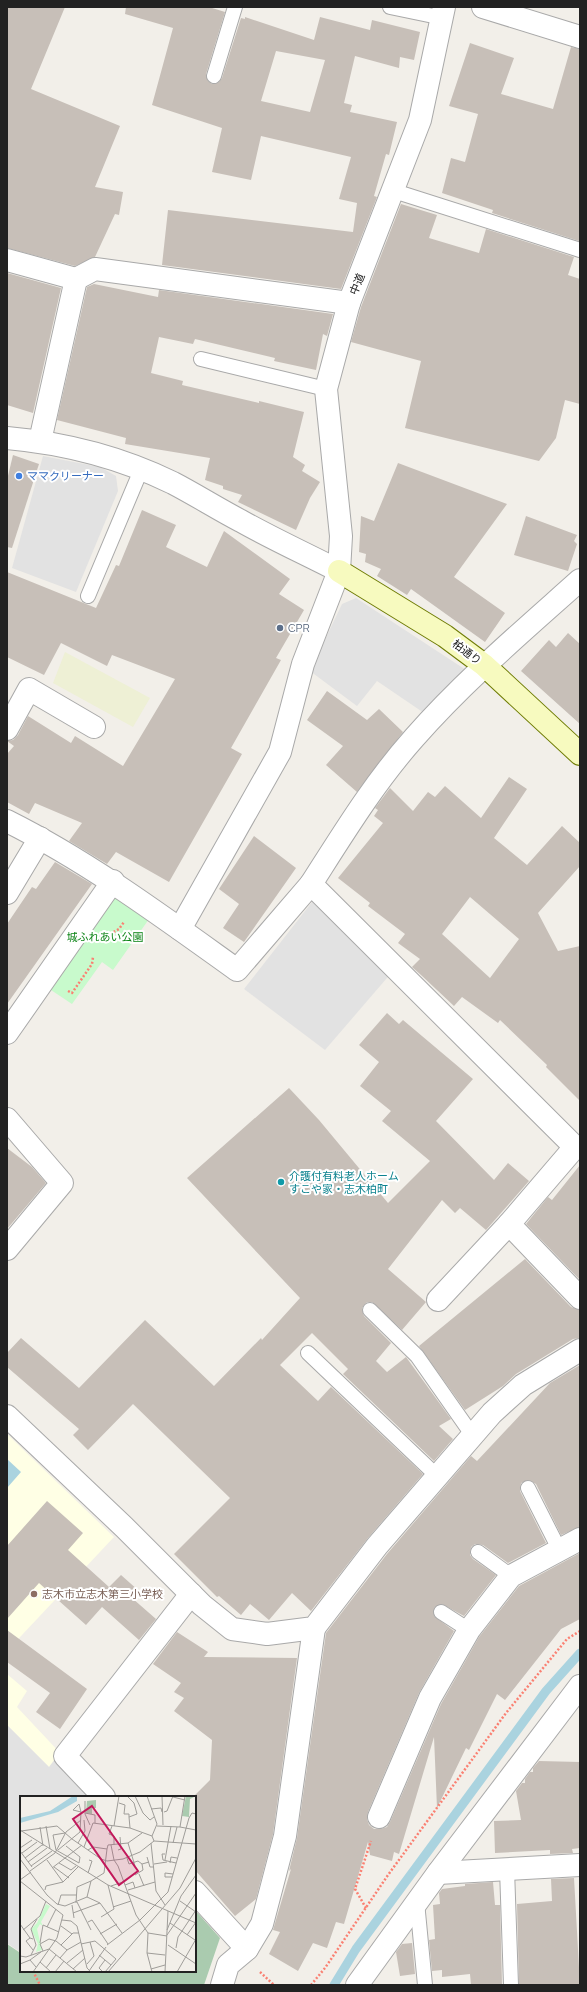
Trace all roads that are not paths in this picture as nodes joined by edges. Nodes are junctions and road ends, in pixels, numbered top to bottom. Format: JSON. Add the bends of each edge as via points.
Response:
{"nodes":[{"id":1,"x":235,"y":7,"type":"edge"},
{"id":2,"x":390,"y":7,"type":"edge"},
{"id":3,"x":483,"y":7,"type":"edge"},
{"id":4,"x":444,"y":12,"type":"edge"},
{"id":5,"x":580,"y":37,"type":"edge"},
{"id":6,"x":214,"y":76,"type":"dead end"},
{"id":7,"x":394,"y":191,"type":"junction"},
{"id":8,"x":580,"y":250,"type":"edge"},
{"id":9,"x":7,"y":260,"type":"edge"},
{"id":10,"x":76,"y":279,"type":"junction"},
{"id":11,"x":350,"y":303,"type":"junction"},
{"id":12,"x":201,"y":359,"type":"dead end"},
{"id":13,"x":326,"y":389,"type":"junction"},
{"id":14,"x":7,"y":438,"type":"edge"},
{"id":15,"x":40,"y":441,"type":"junction"},
{"id":16,"x":141,"y":470,"type":"junction"},
{"id":17,"x":339,"y":570,"type":"junction"},
{"id":18,"x":580,"y":580,"type":"edge"},
{"id":19,"x":88,"y":596,"type":"dead end"},
{"id":20,"x":484,"y":666,"type":"junction"},
{"id":21,"x":8,"y":726,"type":"edge"},
{"id":22,"x":94,"y":727,"type":"dead end"},
{"id":23,"x":580,"y":754,"type":"edge"},
{"id":24,"x":7,"y":821,"type":"edge"},
{"id":25,"x":40,"y":838,"type":"junction"},
{"id":26,"x":113,"y":881,"type":"junction"},
{"id":27,"x":311,"y":884,"type":"junction"},
{"id":28,"x":7,"y":893,"type":"edge"},
{"id":29,"x":180,"y":929,"type":"junction"},
{"id":30,"x":7,"y":1034,"type":"edge"},
{"id":31,"x":7,"y":1119,"type":"edge"},
{"id":32,"x":577,"y":1147,"type":"edge"},
{"id":33,"x":509,"y":1224,"type":"junction"},
{"id":34,"x":7,"y":1249,"type":"edge"},
{"id":35,"x":580,"y":1298,"type":"edge"},
{"id":36,"x":438,"y":1300,"type":"dead end"},
{"id":37,"x":370,"y":1310,"type":"dead end"},
{"id":38,"x":580,"y":1350,"type":"edge"},
{"id":39,"x":308,"y":1353,"type":"dead end"},
{"id":40,"x":7,"y":1416,"type":"edge"},
{"id":41,"x":473,"y":1436,"type":"junction"},
{"id":42,"x":438,"y":1476,"type":"junction"},
{"id":43,"x":528,"y":1488,"type":"dead end"},
{"id":44,"x":580,"y":1539,"type":"edge"},
{"id":45,"x":560,"y":1549,"type":"junction"},
{"id":46,"x":478,"y":1552,"type":"dead end"},
{"id":47,"x":510,"y":1576,"type":"junction"},
{"id":48,"x":191,"y":1594,"type":"junction"},
{"id":49,"x":441,"y":1612,"type":"dead end"},
{"id":50,"x":314,"y":1628,"type":"junction"},
{"id":51,"x":469,"y":1630,"type":"junction"},
{"id":52,"x":580,"y":1686,"type":"edge"},
{"id":53,"x":103,"y":1796,"type":"edge"},
{"id":54,"x":379,"y":1817,"type":"road end"},
{"id":55,"x":580,"y":1865,"type":"edge"},
{"id":56,"x":506,"y":1870,"type":"junction"},
{"id":57,"x":438,"y":1873,"type":"junction"},
{"id":58,"x":196,"y":1893,"type":"edge"},
{"id":59,"x":417,"y":1902,"type":"junction"},
{"id":60,"x":247,"y":1948,"type":"junction"},
{"id":61,"x":222,"y":1985,"type":"edge"},
{"id":62,"x":357,"y":1985,"type":"edge"},
{"id":63,"x":425,"y":1985,"type":"edge"},
{"id":64,"x":511,"y":1985,"type":"edge"}],
"edges":[{"from":1,"to":6,"type":"lane"},
{"from":2,"to":4,"type":"lane"},
{"from":3,"to":5,"type":"street"},
{"from":4,"to":7,"type":"street","name":"中道","via":[[420,120]]},
{"from":7,"to":8,"type":"lane"},
{"from":7,"to":11,"type":"street","name":"中道"},
{"from":9,"to":10,"type":"street"},
{"from":10,"to":11,"type":"street","via":[[95,269]]},
{"from":10,"to":15,"type":"street"},
{"from":11,"to":13,"type":"street","name":"中道"},
{"from":12,"to":13,"type":"lane"},
{"from":13,"to":17,"type":"street","name":"中道","via":[[341,536]]},
{"from":14,"to":15,"type":"street"},
{"from":15,"to":16,"type":"street","via":[[103,456]]},
{"from":16,"to":17,"type":"street","via":[[172,483],[242,522]]},
{"from":16,"to":19,"type":"lane"},
{"from":17,"to":20,"type":"street","name":"柏通り","via":[[445,636]]},
{"from":17,"to":29,"type":"street","name":"中道","via":[[303,664],[280,752]]},
{"from":18,"to":20,"type":"street"},
{"from":20,"to":23,"type":"street","name":"柏通り"},
{"from":20,"to":27,"type":"street","via":[[414,738],[362,804]]},
{"from":21,"to":22,"type":"street","via":[[29,689]]},
{"from":24,"to":25,"type":"street"},
{"from":25,"to":26,"type":"street"},
{"from":25,"to":28,"type":"street"},
{"from":26,"to":29,"type":"street"},
{"from":26,"to":30,"type":"street"},
{"from":27,"to":29,"type":"street","via":[[238,970]]},
{"from":27,"to":32,"type":"street"},
{"from":31,"to":34,"type":"street","via":[[62,1183]]},
{"from":32,"to":33,"type":"street"},
{"from":33,"to":35,"type":"street"},
{"from":33,"to":36,"type":"street"},
{"from":37,"to":41,"type":"lane","via":[[417,1356]]},
{"from":38,"to":41,"type":"street","via":[[522,1385],[492,1413]]},
{"from":39,"to":42,"type":"lane"},
{"from":40,"to":48,"type":"street","via":[[124,1526]]},
{"from":41,"to":42,"type":"street"},
{"from":42,"to":50,"type":"street","via":[[377,1546]]},
{"from":43,"to":45,"type":"lane"},
{"from":44,"to":45,"type":"street"},
{"from":45,"to":47,"type":"street"},
{"from":46,"to":47,"type":"lane"},
{"from":47,"to":51,"type":"street"},
{"from":48,"to":50,"type":"street","via":[[232,1629],[267,1634]]},
{"from":48,"to":53,"type":"street","via":[[65,1756]]},
{"from":49,"to":51,"type":"lane"},
{"from":50,"to":60,"type":"street","via":[[285,1836],[262,1924]]},
{"from":51,"to":54,"type":"street","via":[[430,1698]]},
{"from":52,"to":57,"type":"street"},
{"from":55,"to":56,"type":"street"},
{"from":56,"to":57,"type":"street"},
{"from":56,"to":64,"type":"lane"},
{"from":57,"to":59,"type":"street"},
{"from":58,"to":60,"type":"street"},
{"from":59,"to":62,"type":"street"},
{"from":59,"to":63,"type":"lane"},
{"from":60,"to":61,"type":"street","via":[[228,1965]]}]}
